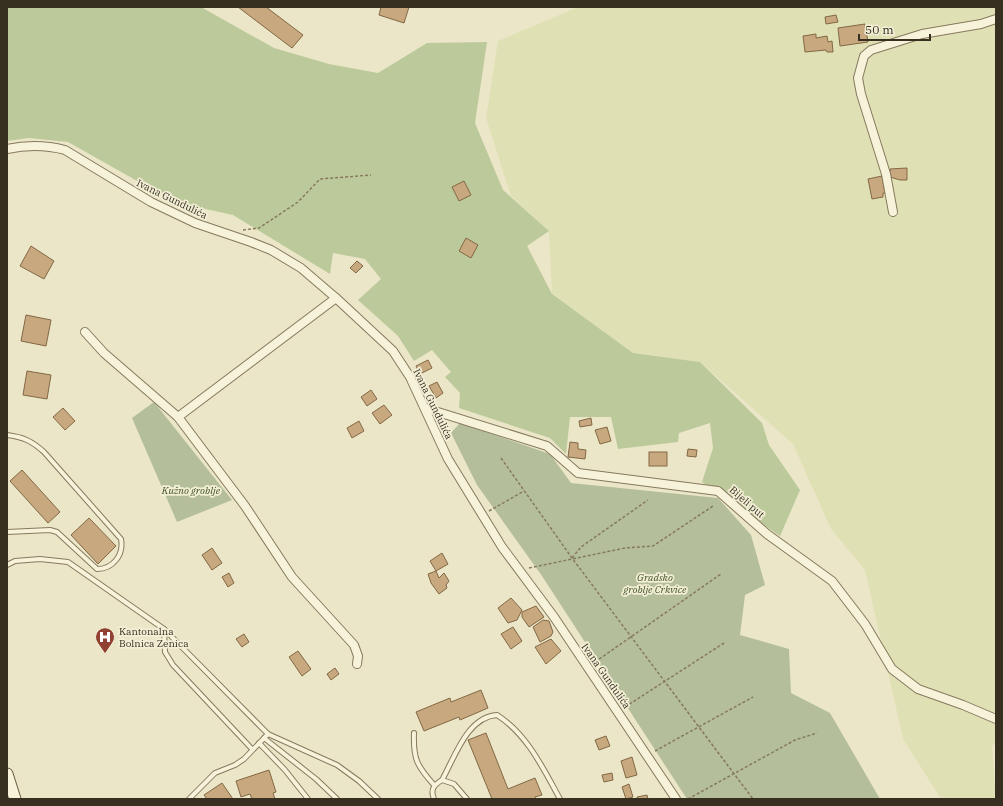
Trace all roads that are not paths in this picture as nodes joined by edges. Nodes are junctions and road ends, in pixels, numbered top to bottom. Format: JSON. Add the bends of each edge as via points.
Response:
{"nodes":[{"id":1,"x":996,"y":19,"type":"edge"},
{"id":2,"x":7,"y":149,"type":"edge"},
{"id":3,"x":893,"y":212,"type":"dead end"},
{"id":4,"x":336,"y":298,"type":"junction"},
{"id":5,"x":86,"y":332,"type":"dead end"},
{"id":6,"x":425,"y":408,"type":"junction"},
{"id":7,"x":178,"y":417,"type":"junction"},
{"id":8,"x":7,"y":434,"type":"edge"},
{"id":9,"x":7,"y":532,"type":"edge"},
{"id":10,"x":7,"y":565,"type":"edge"},
{"id":11,"x":164,"y":629,"type":"junction"},
{"id":12,"x":357,"y":664,"type":"dead end"},
{"id":13,"x":996,"y":719,"type":"edge"},
{"id":14,"x":414,"y":733,"type":"dead end"},
{"id":15,"x":268,"y":734,"type":"junction"},
{"id":16,"x":264,"y":738,"type":"junction"},
{"id":17,"x":259,"y":742,"type":"junction"},
{"id":18,"x":252,"y":749,"type":"junction"},
{"id":19,"x":7,"y":774,"type":"edge"},
{"id":20,"x":442,"y":780,"type":"junction"},
{"id":21,"x":434,"y":785,"type":"junction"},
{"id":22,"x":191,"y":795,"type":"junction"},
{"id":23,"x":15,"y":799,"type":"edge"},
{"id":24,"x":189,"y":799,"type":"edge"},
{"id":25,"x":194,"y":799,"type":"edge"},
{"id":26,"x":308,"y":799,"type":"edge"},
{"id":27,"x":337,"y":799,"type":"edge"},
{"id":28,"x":378,"y":799,"type":"edge"},
{"id":29,"x":434,"y":799,"type":"edge"},
{"id":30,"x":467,"y":799,"type":"edge"},
{"id":31,"x":560,"y":799,"type":"edge"},
{"id":32,"x":676,"y":799,"type":"edge"}],
"edges":[{"from":1,"to":3,"type":"street","via":[[922,34],[871,50],[864,56],[858,78],[886,174]]},
{"from":2,"to":4,"type":"street","name":"Ivana Gundulića","via":[[21,146],[52,146],[65,150],[151,202],[196,224],[271,250],[301,268]]},
{"from":4,"to":6,"type":"street","name":"Ivana Gundulića","via":[[393,351],[410,377]]},
{"from":4,"to":7,"type":"street"},
{"from":5,"to":7,"type":"street","via":[[104,353]]},
{"from":6,"to":13,"type":"street","name":"Bijeli put","via":[[547,446],[578,473],[718,491],[768,534],[832,581],[865,624],[892,669],[918,690]]},
{"from":6,"to":32,"type":"street","name":"Ivana Gundulića","via":[[448,459],[482,515]]},
{"from":7,"to":12,"type":"street","via":[[246,506],[292,577],[354,645],[358,656]]},
{"from":8,"to":9,"type":"lane","via":[[24,437],[44,452],[121,539],[123,547],[113,563],[103,569],[97,569],[57,532]]},
{"from":10,"to":11,"type":"lane","via":[[15,561],[40,558],[68,562]]},
{"from":11,"to":15,"type":"lane"},
{"from":11,"to":18,"type":"lane","via":[[165,652],[173,665]]},
{"from":14,"to":21,"type":"lane","via":[[415,756],[420,769]]},
{"from":15,"to":16,"type":"lane"},
{"from":15,"to":28,"type":"lane","via":[[337,765]]},
{"from":16,"to":17,"type":"lane"},
{"from":16,"to":27,"type":"lane"},
{"from":17,"to":18,"type":"lane"},
{"from":17,"to":26,"type":"lane"},
{"from":18,"to":22,"type":"lane","via":[[236,766],[215,773]]},
{"from":19,"to":23,"type":"main road"},
{"from":20,"to":21,"type":"lane"},
{"from":20,"to":30,"type":"lane","via":[[454,784]]},
{"from":20,"to":31,"type":"lane","via":[[464,739],[478,720],[497,715],[520,733]]},
{"from":21,"to":29,"type":"lane","via":[[431,793]]},
{"from":22,"to":24,"type":"lane"},
{"from":22,"to":25,"type":"lane"}]}
